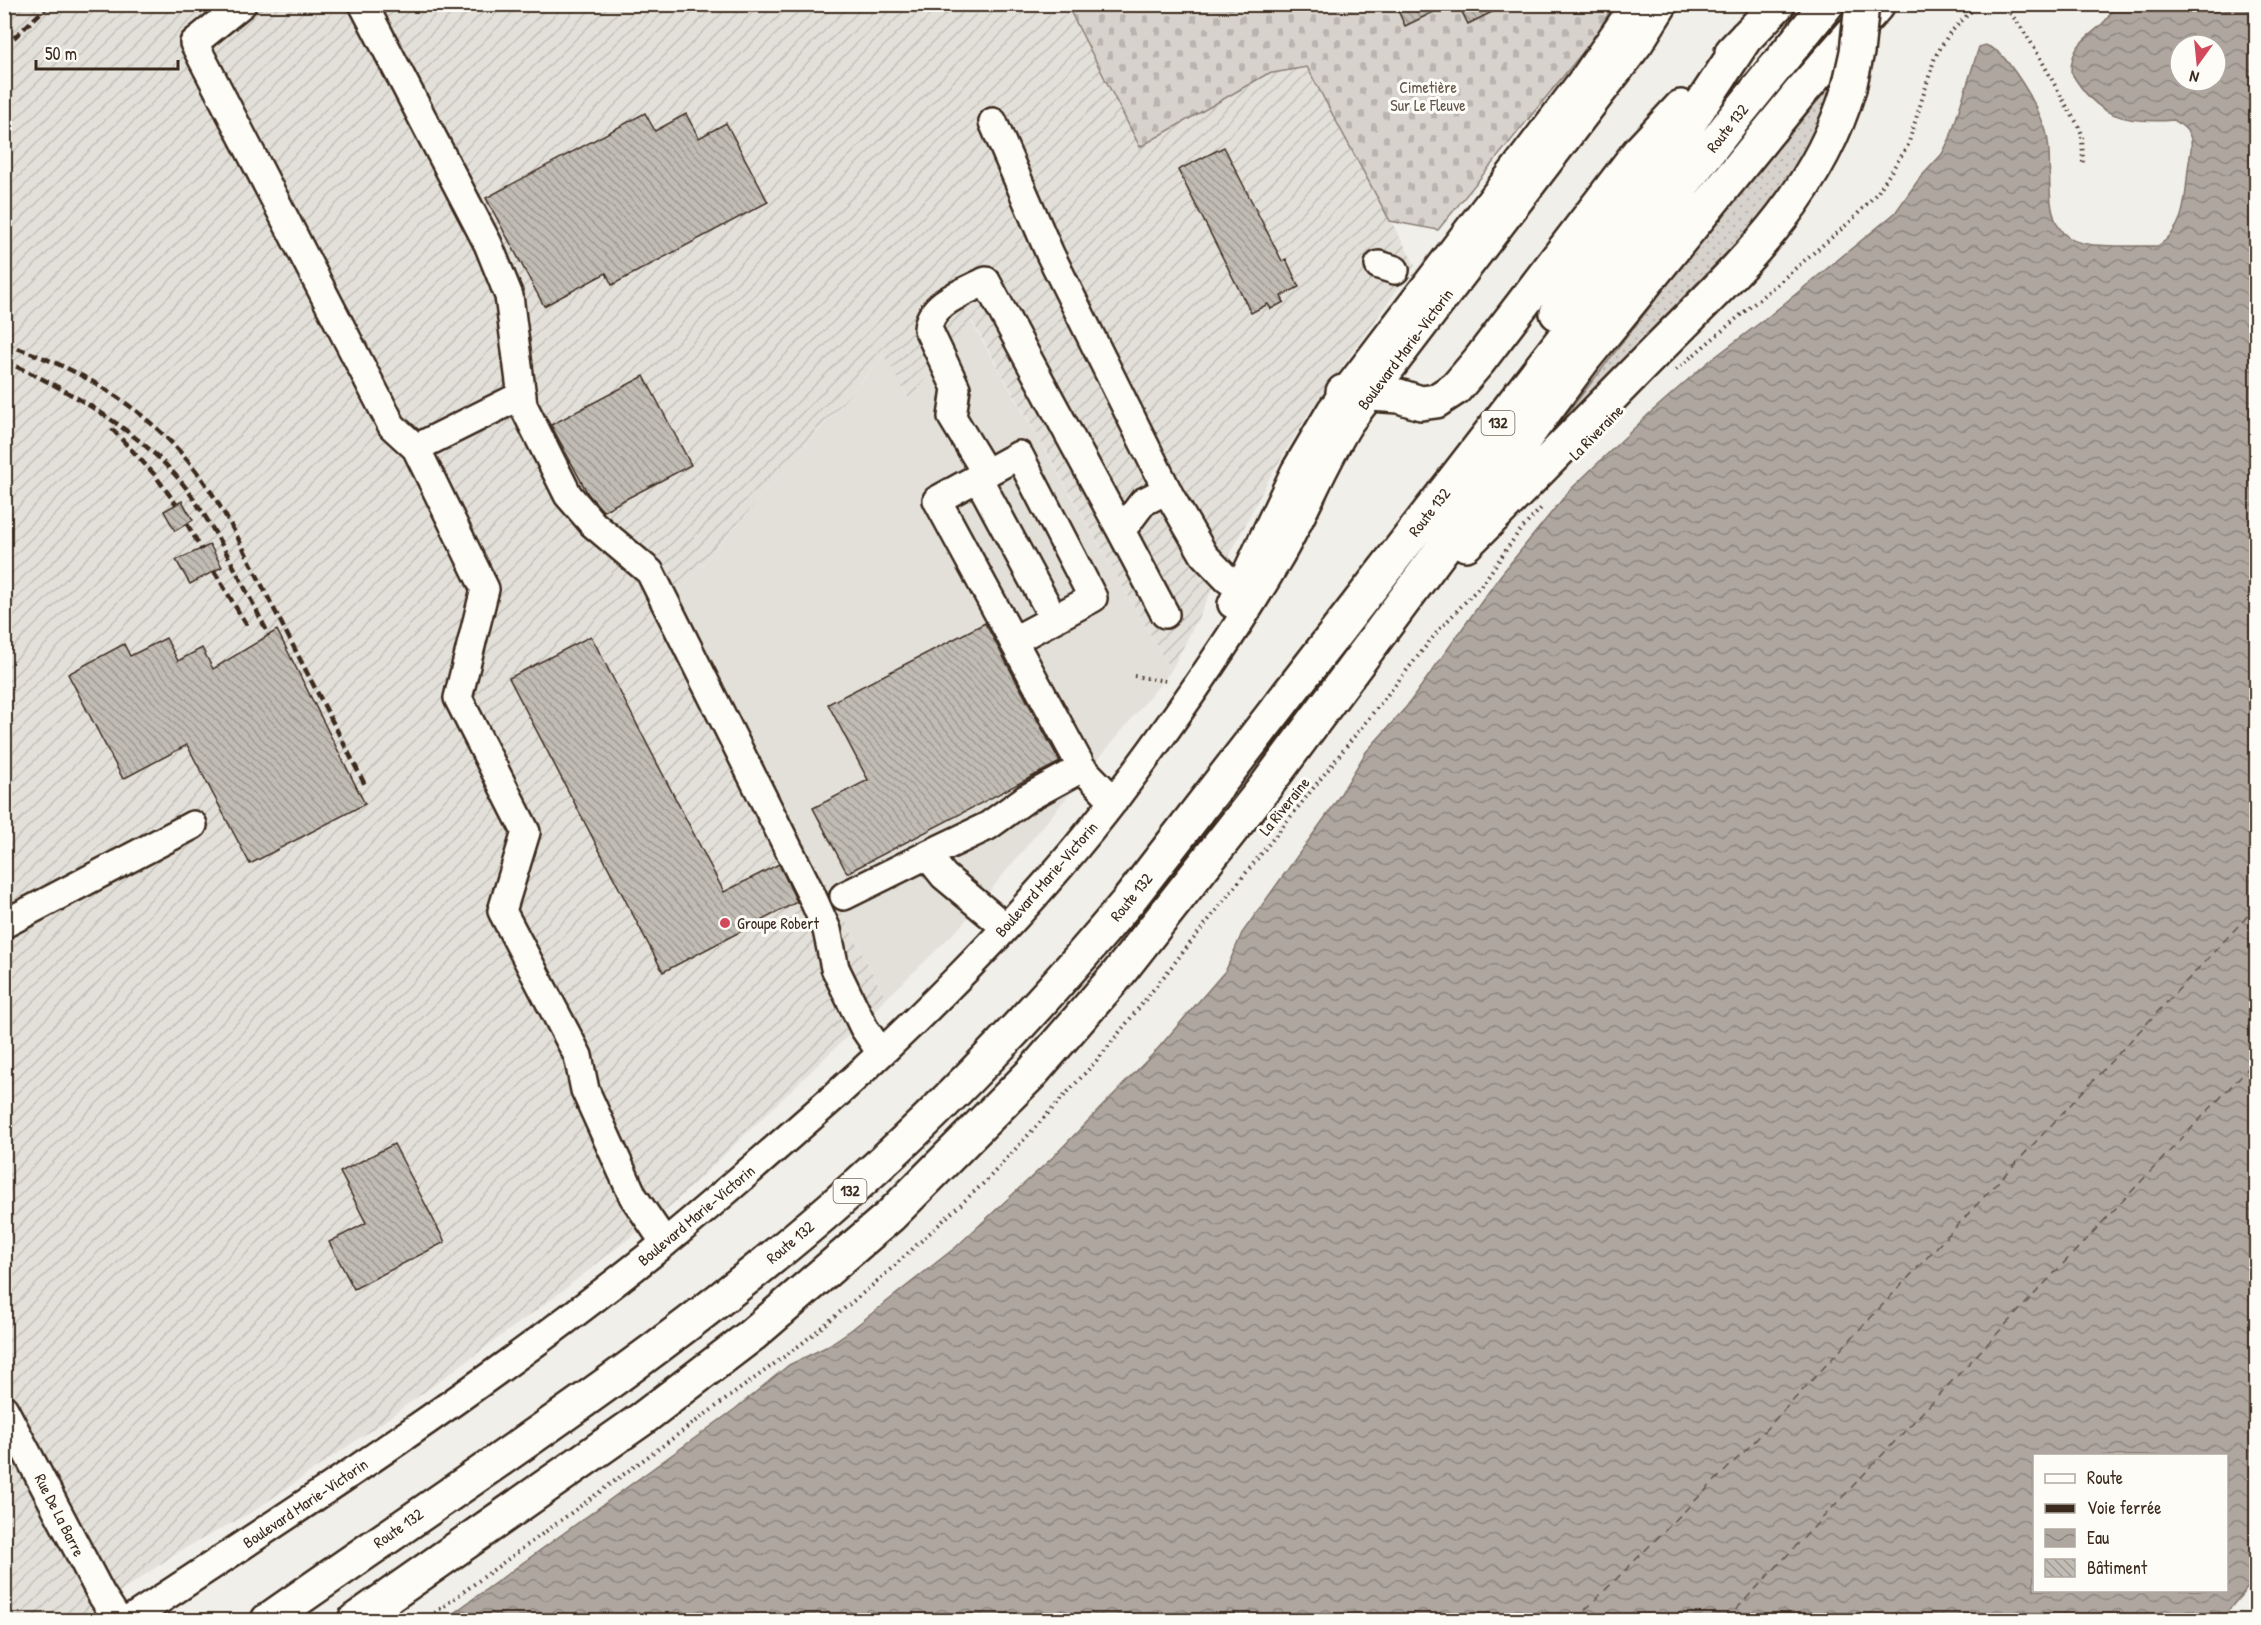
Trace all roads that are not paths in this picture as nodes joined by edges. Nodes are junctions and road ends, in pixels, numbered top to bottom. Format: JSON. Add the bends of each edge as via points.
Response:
{"nodes":[{"id":1,"x":242,"y":4,"type":"edge"},
{"id":2,"x":363,"y":4,"type":"edge"},
{"id":3,"x":1635,"y":4,"type":"edge"},
{"id":4,"x":1664,"y":4,"type":"edge"},
{"id":5,"x":1778,"y":4,"type":"edge"},
{"id":6,"x":1827,"y":4,"type":"edge"},
{"id":7,"x":1862,"y":4,"type":"edge"},
{"id":8,"x":1878,"y":4,"type":"edge"},
{"id":9,"x":1746,"y":37,"type":"junction"},
{"id":10,"x":993,"y":122,"type":"dead end"},
{"id":11,"x":1447,"y":274,"type":"junction"},
{"id":12,"x":1425,"y":303,"type":"junction"},
{"id":13,"x":522,"y":396,"type":"junction"},
{"id":14,"x":1363,"y":398,"type":"junction"},
{"id":15,"x":416,"y":448,"type":"junction"},
{"id":16,"x":982,"y":476,"type":"junction"},
{"id":17,"x":1167,"y":490,"type":"junction"},
{"id":18,"x":1119,"y":527,"type":"junction"},
{"id":19,"x":1247,"y":592,"type":"junction"},
{"id":20,"x":1165,"y":614,"type":"dead end"},
{"id":21,"x":1395,"y":615,"type":"junction"},
{"id":22,"x":1054,"y":619,"type":"junction"},
{"id":23,"x":1013,"y":641,"type":"junction"},
{"id":24,"x":1325,"y":646,"type":"junction"},
{"id":25,"x":1082,"y":768,"type":"junction"},
{"id":26,"x":1114,"y":801,"type":"junction"},
{"id":27,"x":193,"y":825,"type":"dead end"},
{"id":28,"x":927,"y":855,"type":"junction"},
{"id":29,"x":844,"y":896,"type":"dead end"},
{"id":30,"x":4,"y":924,"type":"edge"},
{"id":31,"x":1005,"y":927,"type":"junction"},
{"id":32,"x":881,"y":1053,"type":"junction"},
{"id":33,"x":665,"y":1243,"type":"junction"},
{"id":34,"x":4,"y":1409,"type":"edge"},
{"id":35,"x":118,"y":1620,"type":"edge"},
{"id":36,"x":129,"y":1620,"type":"edge"},
{"id":37,"x":268,"y":1620,"type":"edge"},
{"id":38,"x":355,"y":1620,"type":"edge"}],
"edges":[{"from":1,"to":15,"type":"street","via":[[194,43],[392,426]]},
{"from":2,"to":13,"type":"street","via":[[488,244],[509,296]]},
{"from":3,"to":11,"type":"street","name":"Boulevard Marie-Victorin"},
{"from":4,"to":11,"type":"street","name":"Boulevard Marie-Victorin","via":[[1639,44]]},
{"from":5,"to":9,"type":"highway"},
{"from":6,"to":24,"type":"highway","name":"Route 132","number":"132"},
{"from":7,"to":21,"type":"highway","bridge":true,"via":[[1857,52],[1837,122],[1815,168],[1773,230]]},
{"from":8,"to":21,"type":"highway","name":"Route 132","number":"132","via":[[1799,94],[1599,340]]},
{"from":9,"to":14,"type":"highway","via":[[1638,153],[1456,388],[1429,402]]},
{"from":9,"to":24,"type":"highway","via":[[1658,170]]},
{"from":10,"to":17,"type":"street","via":[[1050,254]]},
{"from":11,"to":12,"type":"street","name":"Boulevard Marie-Victorin"},
{"from":12,"to":14,"type":"street","name":"Boulevard Marie-Victorin"},
{"from":12,"to":14,"type":"street","name":"Boulevard Marie-Victorin"},
{"from":13,"to":15,"type":"street"},
{"from":13,"to":32,"type":"street","via":[[568,495],[593,524],[650,572],[811,894],[827,930],[835,968],[864,1028]]},
{"from":14,"to":19,"type":"street","name":"Boulevard Marie-Victorin","via":[[1279,558]]},
{"from":15,"to":33,"type":"street","via":[[485,589],[458,698],[526,832],[502,911],[578,1056],[585,1090],[633,1196]]},
{"from":16,"to":18,"type":"street","via":[[952,417],[956,388],[928,329],[929,320],[939,307],[986,281]]},
{"from":16,"to":22,"type":"street"},
{"from":16,"to":22,"type":"street","via":[[1019,455],[1093,598]]},
{"from":16,"to":23,"type":"street","via":[[937,500]]},
{"from":17,"to":18,"type":"street","via":[[1143,502],[1128,522]]},
{"from":17,"to":19,"type":"street","via":[[1204,555],[1221,574]]},
{"from":18,"to":20,"type":"street"},
{"from":19,"to":26,"type":"street","name":"Boulevard Marie-Victorin","via":[[1178,714]]},
{"from":21,"to":38,"type":"highway","name":"Route 132","number":"132","via":[[1118,974],[1031,1074],[923,1185],[828,1272],[715,1365]]},
{"from":22,"to":23,"type":"street"},
{"from":23,"to":25,"type":"street"},
{"from":24,"to":37,"type":"highway","name":"Route 132","number":"132","via":[[1094,942],[974,1074],[905,1142],[830,1209],[710,1306]]},
{"from":25,"to":26,"type":"street"},
{"from":25,"to":28,"type":"street","via":[[1027,798],[988,826]]},
{"from":26,"to":31,"type":"street","name":"Boulevard Marie-Victorin"},
{"from":27,"to":30,"type":"street"},
{"from":28,"to":29,"type":"street"},
{"from":28,"to":31,"type":"street","via":[[944,876]]},
{"from":31,"to":32,"type":"street","name":"Boulevard Marie-Victorin"},
{"from":32,"to":33,"type":"street","name":"Boulevard Marie-Victorin"},
{"from":33,"to":36,"type":"street","name":"Boulevard Marie-Victorin","via":[[517,1356]]},
{"from":34,"to":35,"type":"street","name":"Rue De La Barre"}]}
